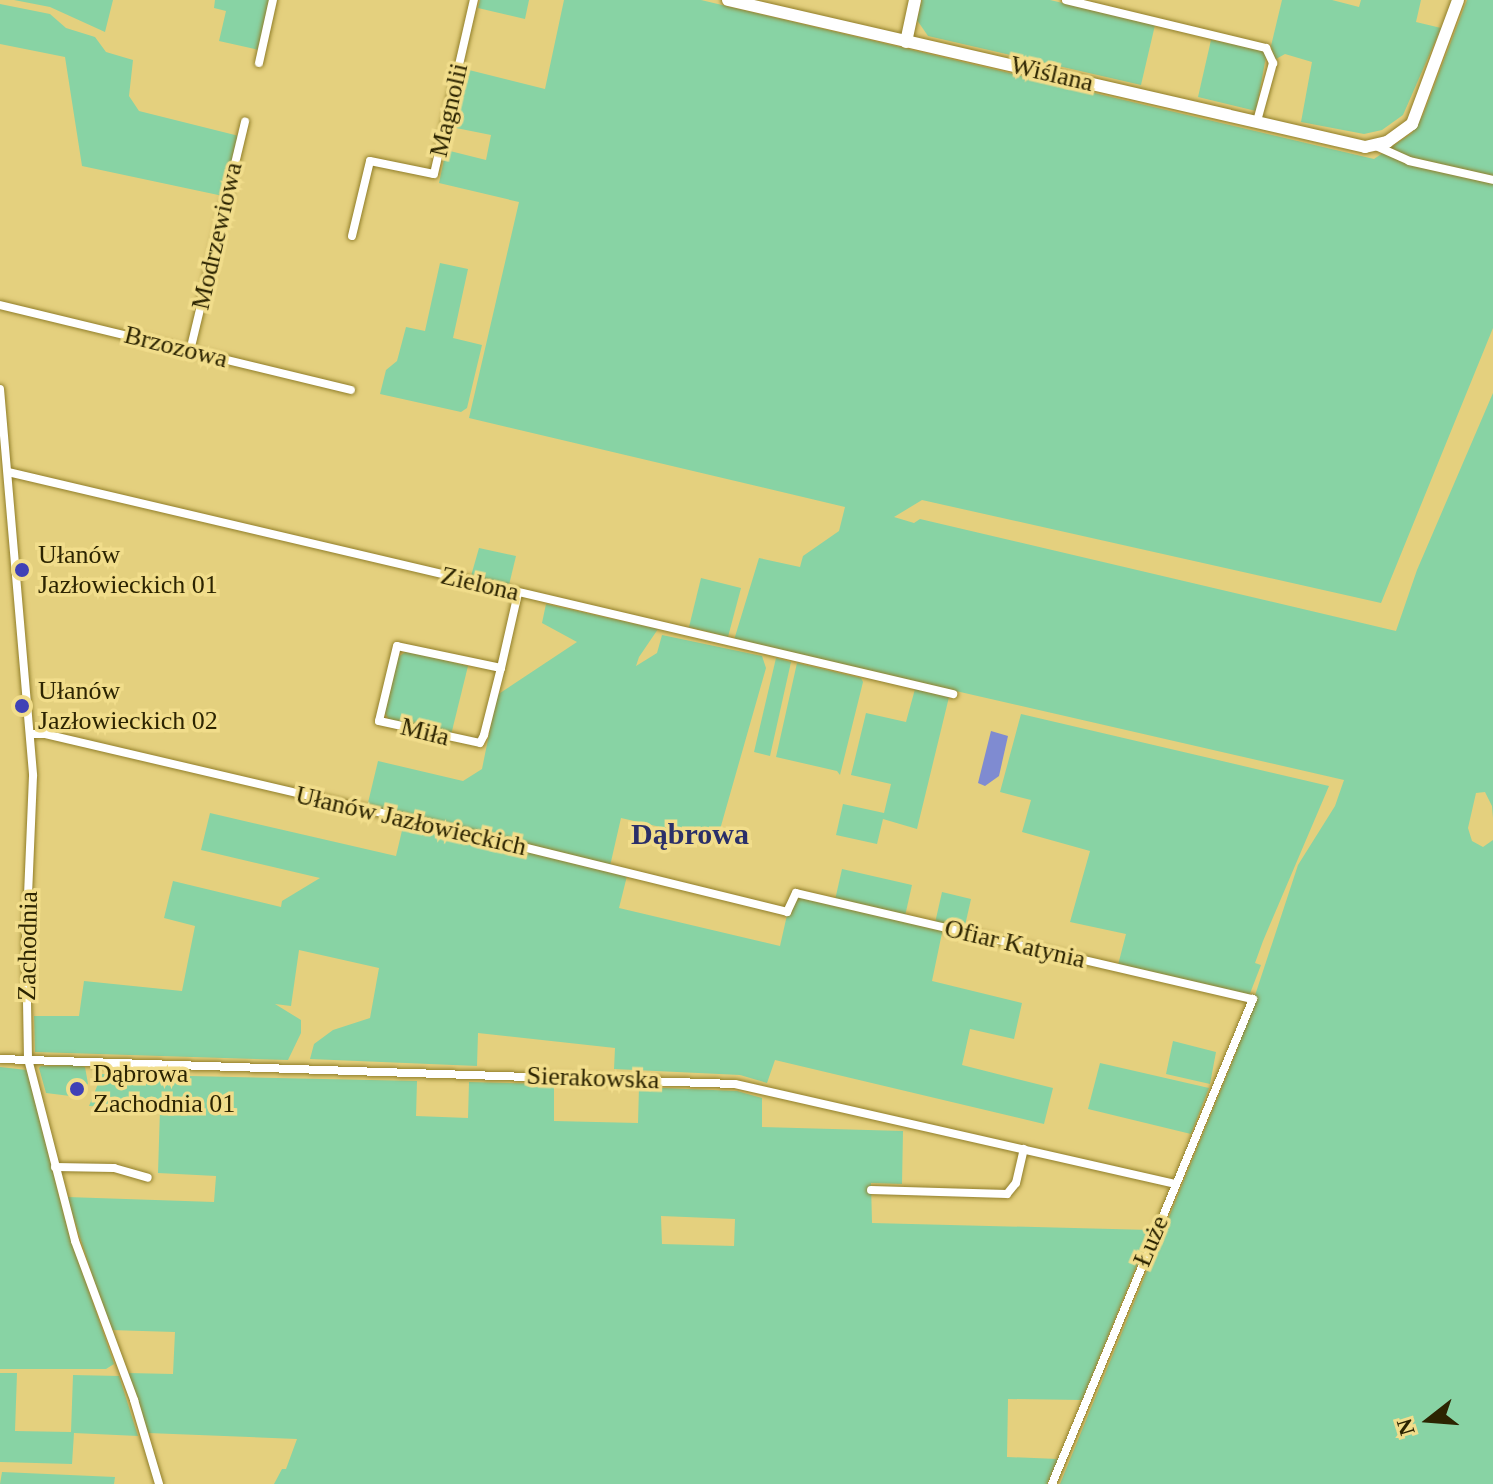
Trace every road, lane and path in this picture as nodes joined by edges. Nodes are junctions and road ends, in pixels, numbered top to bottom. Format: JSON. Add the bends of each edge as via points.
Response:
{"nodes":[{"id":1,"x":273,"y":0,"type":"edge"},
{"id":2,"x":474,"y":0,"type":"edge"},
{"id":3,"x":728,"y":0,"type":"edge"},
{"id":4,"x":915,"y":0,"type":"edge"},
{"id":5,"x":1066,"y":0,"type":"edge"},
{"id":6,"x":1458,"y":0,"type":"edge"},
{"id":7,"x":906,"y":42,"type":"junction"},
{"id":8,"x":259,"y":63,"type":"dead end"},
{"id":9,"x":1257,"y":121,"type":"junction"},
{"id":10,"x":245,"y":122,"type":"dead end"},
{"id":11,"x":1376,"y":146,"type":"junction"},
{"id":12,"x":1493,"y":180,"type":"edge"},
{"id":13,"x":352,"y":236,"type":"dead end"},
{"id":14,"x":0,"y":305,"type":"edge"},
{"id":15,"x":190,"y":351,"type":"junction"},
{"id":16,"x":0,"y":389,"type":"edge"},
{"id":17,"x":351,"y":390,"type":"dead end"},
{"id":18,"x":8,"y":472,"type":"junction"},
{"id":19,"x":518,"y":593,"type":"junction"},
{"id":20,"x":501,"y":668,"type":"junction"},
{"id":21,"x":953,"y":694,"type":"dead end"},
{"id":22,"x":30,"y":734,"type":"junction"},
{"id":23,"x":790,"y":910,"type":"joint"},
{"id":24,"x":1253,"y":999,"type":"joint"},
{"id":25,"x":0,"y":1059,"type":"edge"},
{"id":26,"x":28,"y":1059,"type":"junction"},
{"id":27,"x":1024,"y":1149,"type":"junction"},
{"id":28,"x":55,"y":1167,"type":"junction"},
{"id":29,"x":148,"y":1178,"type":"dead end"},
{"id":30,"x":1174,"y":1184,"type":"junction"},
{"id":31,"x":871,"y":1190,"type":"dead end"},
{"id":32,"x":159,"y":1484,"type":"edge"},
{"id":33,"x":1052,"y":1484,"type":"edge"}],
"edges":[{"from":1,"to":8,"type":"street"},
{"from":2,"to":13,"type":"street","name":"Magnolii","via":[[434,174],[370,161]]},
{"from":3,"to":7,"type":"main road","name":"Wiślana"},
{"from":4,"to":7,"type":"main road"},
{"from":5,"to":9,"type":"street","via":[[1266,48],[1273,63]]},
{"from":6,"to":11,"type":"main road","via":[[1412,124]]},
{"from":7,"to":9,"type":"main road","name":"Wiślana"},
{"from":9,"to":11,"type":"main road","name":"Wiślana"},
{"from":10,"to":15,"type":"street","name":"Modrzewiowa"},
{"from":11,"to":12,"type":"street","via":[[1409,161]]},
{"from":14,"to":15,"type":"street","name":"Brzozowa"},
{"from":15,"to":17,"type":"street","name":"Brzozowa"},
{"from":16,"to":18,"type":"street","name":"Zachodnia"},
{"from":18,"to":19,"type":"street","name":"Zielona"},
{"from":18,"to":22,"type":"street","name":"Zachodnia"},
{"from":19,"to":20,"type":"street","name":"Miła"},
{"from":19,"to":21,"type":"street","name":"Zielona"},
{"from":20,"to":20,"type":"street","name":"Miła","via":[[480,743],[379,721],[397,646]]},
{"from":22,"to":23,"type":"street","name":"Ułanów Jazłowieckich"},
{"from":22,"to":26,"type":"street","name":"Zachodnia"},
{"from":23,"to":24,"type":"street","name":"Ofiar Katynia","via":[[796,893]]},
{"from":24,"to":30,"type":"street","name":"Łuże"},
{"from":25,"to":26,"type":"street","name":"Sierakowska"},
{"from":26,"to":27,"type":"street","name":"Sierakowska","via":[[735,1084]]},
{"from":26,"to":28,"type":"street","name":"Zachodnia"},
{"from":27,"to":30,"type":"street","name":"Sierakowska"},
{"from":27,"to":31,"type":"street","via":[[1016,1183],[1007,1194]]},
{"from":28,"to":29,"type":"street","via":[[114,1168]]},
{"from":28,"to":32,"type":"street","name":"Zachodnia","via":[[75,1241]]},
{"from":30,"to":33,"type":"street","name":"Łuże"}]}
